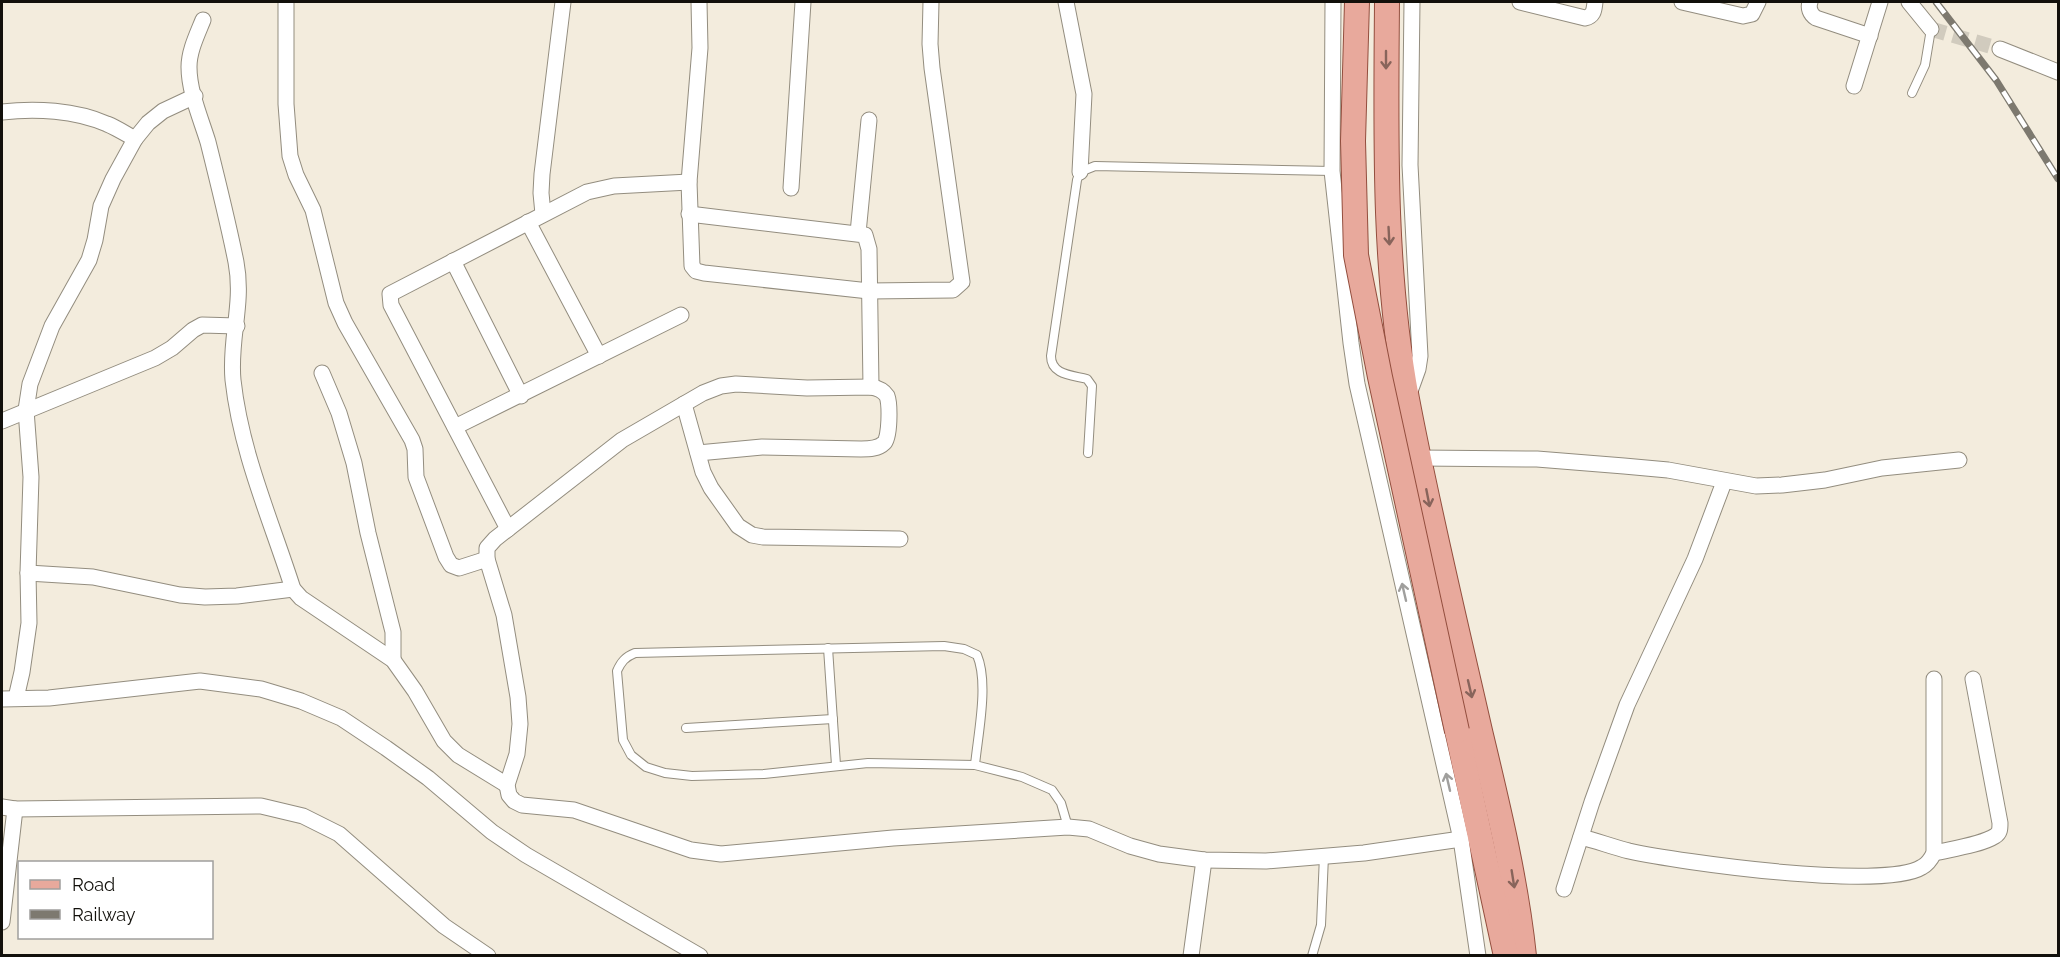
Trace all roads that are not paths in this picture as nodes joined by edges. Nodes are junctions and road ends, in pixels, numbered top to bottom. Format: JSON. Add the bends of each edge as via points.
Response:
{"nodes":[{"id":1,"x":286,"y":2,"type":"edge"},
{"id":2,"x":563,"y":2,"type":"edge"},
{"id":3,"x":699,"y":2,"type":"edge"},
{"id":4,"x":803,"y":2,"type":"edge"},
{"id":5,"x":931,"y":2,"type":"edge"},
{"id":6,"x":1066,"y":2,"type":"edge"},
{"id":7,"x":1333,"y":2,"type":"edge"},
{"id":8,"x":1357,"y":2,"type":"edge"},
{"id":9,"x":1387,"y":2,"type":"edge"},
{"id":10,"x":1412,"y":2,"type":"edge"},
{"id":11,"x":1520,"y":2,"type":"edge"},
{"id":12,"x":1595,"y":2,"type":"edge"},
{"id":13,"x":1682,"y":2,"type":"edge"},
{"id":14,"x":1758,"y":2,"type":"edge"},
{"id":15,"x":1810,"y":2,"type":"edge"},
{"id":16,"x":1880,"y":2,"type":"edge"},
{"id":17,"x":1909,"y":2,"type":"edge"},
{"id":18,"x":203,"y":20,"type":"dead end"},
{"id":19,"x":1931,"y":28,"type":"joint"},
{"id":20,"x":1870,"y":36,"type":"junction"},
{"id":21,"x":2000,"y":49,"type":"tunnel mouth"},
{"id":22,"x":2058,"y":72,"type":"edge"},
{"id":23,"x":1854,"y":86,"type":"dead end"},
{"id":24,"x":1912,"y":93,"type":"dead end"},
{"id":25,"x":195,"y":96,"type":"junction"},
{"id":26,"x":2,"y":112,"type":"edge"},
{"id":27,"x":868,"y":120,"type":"dead end"},
{"id":28,"x":135,"y":139,"type":"junction"},
{"id":29,"x":1332,"y":171,"type":"junction"},
{"id":30,"x":1080,"y":172,"type":"junction"},
{"id":31,"x":689,"y":182,"type":"junction"},
{"id":32,"x":791,"y":188,"type":"dead end"},
{"id":33,"x":543,"y":214,"type":"junction"},
{"id":34,"x":690,"y":214,"type":"junction"},
{"id":35,"x":528,"y":222,"type":"junction"},
{"id":36,"x":858,"y":233,"type":"junction"},
{"id":37,"x":453,"y":261,"type":"junction"},
{"id":38,"x":869,"y":291,"type":"junction"},
{"id":39,"x":681,"y":315,"type":"dead end"},
{"id":40,"x":237,"y":326,"type":"junction"},
{"id":41,"x":599,"y":356,"type":"junction"},
{"id":42,"x":322,"y":373,"type":"dead end"},
{"id":43,"x":871,"y":387,"type":"junction"},
{"id":44,"x":521,"y":396,"type":"junction"},
{"id":45,"x":1407,"y":400,"type":"junction"},
{"id":46,"x":684,"y":404,"type":"junction"},
{"id":47,"x":1363,"y":406,"type":"junction"},
{"id":48,"x":26,"y":410,"type":"junction"},
{"id":49,"x":2,"y":421,"type":"edge"},
{"id":50,"x":455,"y":427,"type":"junction"},
{"id":51,"x":698,"y":453,"type":"junction"},
{"id":52,"x":1088,"y":453,"type":"dead end"},
{"id":53,"x":1420,"y":458,"type":"junction"},
{"id":54,"x":1959,"y":459,"type":"dead end"},
{"id":55,"x":1724,"y":482,"type":"junction"},
{"id":56,"x":508,"y":528,"type":"junction"},
{"id":57,"x":900,"y":539,"type":"dead end"},
{"id":58,"x":487,"y":559,"type":"junction"},
{"id":59,"x":28,"y":573,"type":"junction"},
{"id":60,"x":293,"y":589,"type":"junction"},
{"id":61,"x":828,"y":648,"type":"junction"},
{"id":62,"x":393,"y":660,"type":"junction"},
{"id":63,"x":1934,"y":679,"type":"dead end"},
{"id":64,"x":1973,"y":679,"type":"dead end"},
{"id":65,"x":9,"y":699,"type":"edge"},
{"id":66,"x":833,"y":719,"type":"junction"},
{"id":67,"x":686,"y":728,"type":"dead end"},
{"id":68,"x":836,"y":765,"type":"junction"},
{"id":69,"x":975,"y":765,"type":"junction"},
{"id":70,"x":507,"y":785,"type":"junction"},
{"id":71,"x":8,"y":808,"type":"edge"},
{"id":72,"x":1068,"y":827,"type":"junction"},
{"id":73,"x":1581,"y":837,"type":"junction"},
{"id":74,"x":1461,"y":839,"type":"junction"},
{"id":75,"x":1934,"y":853,"type":"junction"},
{"id":76,"x":1324,"y":856,"type":"junction"},
{"id":77,"x":1204,"y":860,"type":"junction"},
{"id":78,"x":1564,"y":889,"type":"dead end"},
{"id":79,"x":2,"y":922,"type":"edge"},
{"id":80,"x":488,"y":956,"type":"edge"},
{"id":81,"x":700,"y":956,"type":"edge"},
{"id":82,"x":1191,"y":956,"type":"edge"},
{"id":83,"x":1312,"y":956,"type":"edge"},
{"id":84,"x":1478,"y":956,"type":"edge"},
{"id":85,"x":1506,"y":956,"type":"edge"},
{"id":86,"x":1524,"y":956,"type":"edge"}],
"edges":[{"from":1,"to":58,"type":"street","via":[[286,104],[291,156],[313,210],[336,303],[415,448],[416,477],[446,557],[459,568]]},
{"from":2,"to":33,"type":"street","via":[[542,174]]},
{"from":3,"to":31,"type":"street","via":[[700,48]]},
{"from":4,"to":32,"type":"street"},
{"from":5,"to":38,"type":"street","via":[[932,68],[962,282],[953,290]]},
{"from":6,"to":30,"type":"street","via":[[1084,94]]},
{"from":7,"to":29,"type":"street"},
{"from":8,"to":85,"type":"main road","bridge":true,"via":[[1353,141],[1356,255]]},
{"from":9,"to":45,"type":"main road","one_way":true,"via":[[1386,178],[1392,303]]},
{"from":10,"to":45,"type":"street","via":[[1410,175],[1420,356]]},
{"from":11,"to":12,"type":"street","via":[[1585,18],[1593,13]]},
{"from":13,"to":14,"type":"street","via":[[1743,16],[1752,14]]},
{"from":15,"to":20,"type":"street","via":[[1811,14],[1816,18]]},
{"from":16,"to":20,"type":"street"},
{"from":17,"to":19,"type":"street"},
{"from":18,"to":25,"type":"street","via":[[189,65]]},
{"from":19,"to":24,"type":"lane","via":[[1925,64]]},
{"from":20,"to":23,"type":"street"},
{"from":21,"to":22,"type":"street"},
{"from":25,"to":28,"type":"street","via":[[163,111]]},
{"from":25,"to":40,"type":"street","via":[[236,263],[240,290]]},
{"from":26,"to":28,"type":"street","via":[[43,111],[87,117]]},
{"from":27,"to":36,"type":"street"},
{"from":28,"to":48,"type":"street","via":[[101,206],[89,260],[47,337],[30,384]]},
{"from":29,"to":30,"type":"lane","via":[[1095,166]]},
{"from":29,"to":47,"type":"street","via":[[1351,343]]},
{"from":30,"to":52,"type":"lane","via":[[1051,364],[1061,372],[1087,378],[1092,386]]},
{"from":31,"to":33,"type":"street","via":[[597,189]]},
{"from":31,"to":34,"type":"street"},
{"from":33,"to":35,"type":"street"},
{"from":34,"to":36,"type":"street"},
{"from":34,"to":38,"type":"street","via":[[690,260],[696,271]]},
{"from":35,"to":37,"type":"street"},
{"from":35,"to":41,"type":"street"},
{"from":36,"to":38,"type":"street","via":[[865,235],[867,241]]},
{"from":37,"to":44,"type":"street"},
{"from":37,"to":50,"type":"street","via":[[394,291],[389,299]]},
{"from":38,"to":43,"type":"street"},
{"from":39,"to":41,"type":"street"},
{"from":40,"to":48,"type":"street","via":[[202,325],[155,358]]},
{"from":40,"to":60,"type":"street","via":[[233,377],[238,414],[248,456]]},
{"from":41,"to":44,"type":"street"},
{"from":42,"to":62,"type":"street","via":[[354,464],[393,632]]},
{"from":43,"to":46,"type":"street","via":[[736,384],[721,386]]},
{"from":43,"to":51,"type":"street","via":[[886,394],[888,402],[888,436],[877,448],[762,447]]},
{"from":44,"to":50,"type":"street"},
{"from":45,"to":47,"type":"street"},
{"from":45,"to":53,"type":"main road"},
{"from":46,"to":51,"type":"street"},
{"from":46,"to":56,"type":"street","via":[[622,440]]},
{"from":74,"to":47,"type":"street","one_way":true},
{"from":48,"to":49,"type":"street"},
{"from":48,"to":59,"type":"street","via":[[31,477]]},
{"from":50,"to":56,"type":"street"},
{"from":51,"to":57,"type":"street","via":[[707,480],[723,506],[738,526],[752,535]]},
{"from":53,"to":55,"type":"street","via":[[1537,459],[1668,470]]},
{"from":53,"to":86,"type":"main road","one_way":true,"via":[[1511,862]]},
{"from":54,"to":55,"type":"street","via":[[1782,485]]},
{"from":55,"to":73,"type":"street","via":[[1695,559],[1627,705]]},
{"from":56,"to":58,"type":"street","via":[[487,548]]},
{"from":58,"to":70,"type":"street","via":[[504,615],[518,697],[517,754]]},
{"from":59,"to":60,"type":"street","via":[[93,577],[205,597]]},
{"from":59,"to":65,"type":"street","via":[[29,623],[22,672]]},
{"from":60,"to":62,"type":"street"},
{"from":61,"to":66,"type":"lane"},
{"from":61,"to":68,"type":"lane","via":[[635,653],[627,656],[617,671],[623,740],[646,767],[692,776],[764,774]]},
{"from":61,"to":69,"type":"lane","via":[[944,646],[977,656],[983,682]]},
{"from":62,"to":70,"type":"street","via":[[444,741],[458,755]]},
{"from":63,"to":75,"type":"street"},
{"from":64,"to":75,"type":"street","via":[[2000,831],[1996,836]]},
{"from":65,"to":81,"type":"street","via":[[200,681],[261,689],[301,700],[341,718],[386,748],[526,855]]},
{"from":66,"to":67,"type":"lane"},
{"from":66,"to":68,"type":"lane"},
{"from":68,"to":69,"type":"lane"},
{"from":69,"to":72,"type":"lane","via":[[1022,777],[1052,790],[1061,803]]},
{"from":70,"to":72,"type":"street","via":[[509,795],[522,805],[574,810],[691,850],[721,854],[893,837]]},
{"from":71,"to":79,"type":"street"},
{"from":71,"to":80,"type":"street","via":[[261,806],[303,816],[339,834],[444,926]]},
{"from":72,"to":77,"type":"street","via":[[1089,829],[1159,854]]},
{"from":73,"to":75,"type":"street","via":[[1681,860],[1821,875],[1904,872],[1922,868]]},
{"from":73,"to":78,"type":"street"},
{"from":74,"to":76,"type":"street"},
{"from":74,"to":84,"type":"street"},
{"from":76,"to":77,"type":"street","via":[[1266,861]]},
{"from":76,"to":83,"type":"lane","via":[[1321,925]]},
{"from":77,"to":82,"type":"street"}]}
